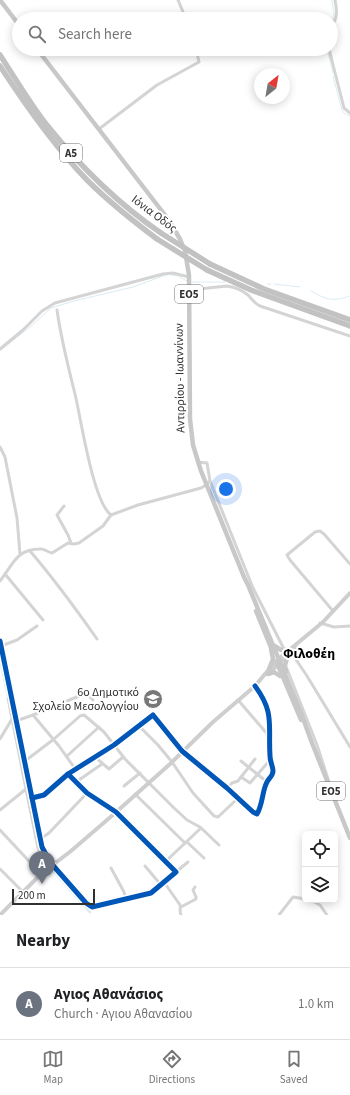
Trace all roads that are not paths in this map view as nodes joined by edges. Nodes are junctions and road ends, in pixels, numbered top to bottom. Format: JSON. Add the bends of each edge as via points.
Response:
{"nodes":[{"id":1,"x":0,"y":0,"type":"edge"},
{"id":2,"x":178,"y":0,"type":"edge"},
{"id":3,"x":335,"y":0,"type":"edge"},
{"id":4,"x":183,"y":12,"type":"edge"},
{"id":5,"x":336,"y":12,"type":"edge"},
{"id":6,"x":12,"y":16,"type":"edge"},
{"id":7,"x":0,"y":55,"type":"edge"},
{"id":8,"x":42,"y":56,"type":"edge"},
{"id":9,"x":198,"y":56,"type":"edge"},
{"id":10,"x":331,"y":56,"type":"edge"},
{"id":11,"x":0,"y":66,"type":"edge"},
{"id":12,"x":350,"y":113,"type":"edge"},
{"id":13,"x":99,"y":129,"type":"junction"},
{"id":14,"x":159,"y":236,"type":"junction"},
{"id":15,"x":209,"y":267,"type":"junction"},
{"id":16,"x":189,"y":277,"type":"junction"},
{"id":17,"x":189,"y":290,"type":"junction"},
{"id":18,"x":56,"y":310,"type":"dead end"},
{"id":19,"x":350,"y":320,"type":"edge"},
{"id":20,"x":350,"y":326,"type":"edge"},
{"id":21,"x":350,"y":336,"type":"edge"},
{"id":22,"x":0,"y":349,"type":"edge"},
{"id":23,"x":0,"y":447,"type":"edge"},
{"id":24,"x":198,"y":462,"type":"junction"},
{"id":25,"x":208,"y":483,"type":"junction"},
{"id":26,"x":64,"y":506,"type":"dead end"},
{"id":27,"x":111,"y":515,"type":"junction"},
{"id":28,"x":71,"y":543,"type":"junction"},
{"id":29,"x":30,"y":551,"type":"junction"},
{"id":30,"x":20,"y":554,"type":"junction"},
{"id":31,"x":350,"y":564,"type":"edge"},
{"id":32,"x":5,"y":574,"type":"junction"},
{"id":33,"x":244,"y":577,"type":"junction"},
{"id":34,"x":0,"y":581,"type":"edge"},
{"id":35,"x":350,"y":593,"type":"edge"},
{"id":36,"x":333,"y":611,"type":"junction"},
{"id":37,"x":42,"y":620,"type":"dead end"},
{"id":38,"x":320,"y":623,"type":"junction"},
{"id":39,"x":37,"y":626,"type":"dead end"},
{"id":40,"x":350,"y":626,"type":"edge"},
{"id":41,"x":97,"y":639,"type":"dead end"},
{"id":42,"x":0,"y":641,"type":"edge"},
{"id":43,"x":272,"y":644,"type":"junction"},
{"id":44,"x":1,"y":646,"type":"junction"},
{"id":45,"x":271,"y":649,"type":"junction"},
{"id":46,"x":288,"y":652,"type":"junction"},
{"id":47,"x":286,"y":661,"type":"junction"},
{"id":48,"x":278,"y":662,"type":"junction"},
{"id":49,"x":268,"y":672,"type":"junction"},
{"id":50,"x":285,"y":679,"type":"junction"},
{"id":51,"x":255,"y":686,"type":"junction"},
{"id":52,"x":8,"y":698,"type":"dead end"},
{"id":53,"x":93,"y":700,"type":"dead end"},
{"id":54,"x":238,"y":700,"type":"junction"},
{"id":55,"x":33,"y":715,"type":"junction"},
{"id":56,"x":12,"y":719,"type":"junction"},
{"id":57,"x":16,"y":721,"type":"junction"},
{"id":58,"x":138,"y":725,"type":"junction"},
{"id":59,"x":99,"y":727,"type":"junction"},
{"id":60,"x":269,"y":736,"type":"junction"},
{"id":61,"x":0,"y":739,"type":"edge"},
{"id":62,"x":54,"y":739,"type":"junction"},
{"id":63,"x":114,"y":745,"type":"junction"},
{"id":64,"x":350,"y":747,"type":"edge"},
{"id":65,"x":182,"y":751,"type":"junction"},
{"id":66,"x":67,"y":756,"type":"junction"},
{"id":67,"x":96,"y":757,"type":"junction"},
{"id":68,"x":123,"y":757,"type":"junction"},
{"id":69,"x":255,"y":759,"type":"dead end"},
{"id":70,"x":270,"y":760,"type":"junction"},
{"id":71,"x":24,"y":761,"type":"junction"},
{"id":72,"x":241,"y":761,"type":"dead end"},
{"id":73,"x":172,"y":762,"type":"junction"},
{"id":74,"x":102,"y":764,"type":"junction"},
{"id":75,"x":249,"y":767,"type":"junction"},
{"id":76,"x":76,"y":770,"type":"junction"},
{"id":77,"x":140,"y":773,"type":"junction"},
{"id":78,"x":68,"y":774,"type":"junction"},
{"id":79,"x":258,"y":775,"type":"junction"},
{"id":80,"x":241,"y":777,"type":"junction"},
{"id":81,"x":76,"y":782,"type":"junction"},
{"id":82,"x":149,"y":782,"type":"junction"},
{"id":83,"x":267,"y":782,"type":"junction"},
{"id":84,"x":124,"y":786,"type":"dead end"},
{"id":85,"x":227,"y":788,"type":"junction"},
{"id":86,"x":26,"y":789,"type":"junction"},
{"id":87,"x":330,"y":790,"type":"junction"},
{"id":88,"x":87,"y":793,"type":"junction"},
{"id":89,"x":135,"y":794,"type":"junction"},
{"id":90,"x":32,"y":798,"type":"junction"},
{"id":91,"x":235,"y":801,"type":"dead end"},
{"id":92,"x":0,"y":810,"type":"edge"},
{"id":93,"x":116,"y":812,"type":"junction"},
{"id":94,"x":201,"y":828,"type":"junction"},
{"id":95,"x":0,"y":830,"type":"edge"},
{"id":96,"x":4,"y":835,"type":"junction"},
{"id":97,"x":350,"y":838,"type":"edge"},
{"id":98,"x":0,"y":839,"type":"edge"},
{"id":99,"x":40,"y":839,"type":"junction"},
{"id":100,"x":186,"y":842,"type":"junction"},
{"id":101,"x":219,"y":845,"type":"dead end"},
{"id":102,"x":204,"y":858,"type":"dead end"},
{"id":103,"x":166,"y":861,"type":"junction"},
{"id":104,"x":188,"y":862,"type":"dead end"},
{"id":105,"x":146,"y":866,"type":"dead end"},
{"id":106,"x":50,"y":867,"type":"junction"},
{"id":107,"x":111,"y":868,"type":"dead end"},
{"id":108,"x":0,"y":869,"type":"edge"},
{"id":109,"x":176,"y":872,"type":"junction"},
{"id":110,"x":4,"y":873,"type":"junction"},
{"id":111,"x":41,"y":874,"type":"junction"},
{"id":112,"x":0,"y":875,"type":"edge"},
{"id":113,"x":164,"y":882,"type":"junction"},
{"id":114,"x":161,"y":885,"type":"junction"},
{"id":115,"x":195,"y":886,"type":"dead end"},
{"id":116,"x":24,"y":892,"type":"junction"},
{"id":117,"x":302,"y":898,"type":"edge"},
{"id":118,"x":126,"y":899,"type":"junction"},
{"id":119,"x":316,"y":903,"type":"edge"},
{"id":120,"x":181,"y":907,"type":"junction"},
{"id":121,"x":0,"y":915,"type":"edge"},
{"id":122,"x":181,"y":915,"type":"edge"},
{"id":123,"x":279,"y":915,"type":"edge"},
{"id":124,"x":327,"y":915,"type":"edge"}],
"edges":[{"from":1,"to":6,"type":"main road"},
{"from":2,"to":4,"type":"street"},
{"from":3,"to":5,"type":"street"},
{"from":7,"to":14,"type":"highway","name":"Ιόνια Οδός","number":"Α5","via":[[46,123],[83,166]]},
{"from":8,"to":13,"type":"main road","name":"Αντιρρίου - Ιωαννίνων","number":"ΕΟ5"},
{"from":9,"to":13,"type":"street","via":[[199,62],[157,85]]},
{"from":10,"to":12,"type":"street","via":[[344,108]]},
{"from":11,"to":14,"type":"highway","name":"Ιόνια Οδός","number":"Α5","via":[[39,124],[78,170],[111,203]]},
{"from":13,"to":16,"type":"main road","name":"Αντιρρίου - Ιωαννίνων","number":"ΕΟ5","via":[[174,229],[185,252]]},
{"from":14,"to":15,"type":"highway","name":"Ιόνια Οδός","number":"Α5","bridge":true},
{"from":15,"to":19,"type":"highway","name":"Ιόνια Οδός","number":"Α5"},
{"from":15,"to":20,"type":"highway","name":"Ιόνια Οδός","number":"Α5","via":[[257,293]]},
{"from":16,"to":17,"type":"main road","name":"Αντιρρίου - Ιωαννίνων","number":"ΕΟ5"},
{"from":16,"to":22,"type":"street","via":[[173,273],[163,274],[55,303],[42,311]]},
{"from":17,"to":21,"type":"street","via":[[232,287],[245,293],[258,304]]},
{"from":17,"to":24,"type":"main road","name":"Αντιρρίου - Ιωαννίνων","number":"ΕΟ5","via":[[190,419],[191,438]]},
{"from":18,"to":27,"type":"street","via":[[94,481],[104,507]]},
{"from":23,"to":30,"type":"street","via":[[5,457],[17,518]]},
{"from":24,"to":25,"type":"main road","name":"Αντιρρίου - Ιωαννίνων","number":"ΕΟ5"},
{"from":24,"to":25,"type":"street","via":[[208,463]]},
{"from":25,"to":27,"type":"street"},
{"from":25,"to":33,"type":"main road","name":"Αντιρρίου - Ιωαννίνων","number":"ΕΟ5"},
{"from":25,"to":46,"type":"street","via":[[255,592]]},
{"from":26,"to":28,"type":"street","via":[[57,515]]},
{"from":27,"to":28,"type":"street","via":[[103,526],[85,539],[77,544]]},
{"from":28,"to":29,"type":"street","via":[[51,553],[41,548]]},
{"from":29,"to":30,"type":"street"},
{"from":29,"to":41,"type":"street"},
{"from":30,"to":32,"type":"street"},
{"from":31,"to":36,"type":"street","via":[[320,531],[315,532],[287,555]]},
{"from":32,"to":34,"type":"street"},
{"from":32,"to":37,"type":"street"},
{"from":33,"to":43,"type":"main road","name":"Αντιρρίου - Ιωαννίνων","number":"ΕΟ5"},
{"from":33,"to":45,"type":"main road","name":"Αντιρρίου - Ιωαννίνων","number":"ΕΟ5"},
{"from":35,"to":36,"type":"main road"},
{"from":36,"to":38,"type":"main road"},
{"from":38,"to":40,"type":"street","via":[[334,627]]},
{"from":38,"to":46,"type":"main road"},
{"from":39,"to":44,"type":"street","via":[[17,640]]},
{"from":42,"to":44,"type":"street"},
{"from":43,"to":46,"type":"main road","via":[[278,650]]},
{"from":43,"to":48,"type":"main road","name":"Αντιρρίου - Ιωαννίνων","number":"ΕΟ5"},
{"from":44,"to":57,"type":"street"},
{"from":45,"to":48,"type":"main road","name":"Αντιρρίου - Ιωαννίνων","number":"ΕΟ5"},
{"from":45,"to":49,"type":"main road","via":[[273,659]]},
{"from":46,"to":47,"type":"main road"},
{"from":46,"to":48,"type":"main road"},
{"from":46,"to":64,"type":"street","via":[[307,676]]},
{"from":47,"to":50,"type":"main road"},
{"from":47,"to":87,"type":"street","via":[[289,675],[326,768]]},
{"from":48,"to":49,"type":"main road"},
{"from":48,"to":50,"type":"main road","name":"Αντιρρίου - Ιωαννίνων","number":"ΕΟ5"},
{"from":49,"to":50,"type":"main road","via":[[274,672]]},
{"from":49,"to":51,"type":"main road"},
{"from":50,"to":87,"type":"main road","name":"Αντιρρίου - Ιωαννίνων","number":"ΕΟ5"},
{"from":51,"to":54,"type":"main road"},
{"from":51,"to":60,"type":"street","via":[[268,708]]},
{"from":52,"to":56,"type":"street"},
{"from":53,"to":55,"type":"street","via":[[84,694]]},
{"from":54,"to":60,"type":"street"},
{"from":54,"to":65,"type":"main road"},
{"from":55,"to":57,"type":"street"},
{"from":55,"to":62,"type":"street"},
{"from":56,"to":61,"type":"street"},
{"from":56,"to":86,"type":"street"},
{"from":57,"to":71,"type":"street"},
{"from":58,"to":63,"type":"street"},
{"from":58,"to":65,"type":"street","via":[[153,715]]},
{"from":58,"to":73,"type":"street"},
{"from":59,"to":62,"type":"street","via":[[82,715]]},
{"from":59,"to":63,"type":"street"},
{"from":59,"to":66,"type":"street"},
{"from":60,"to":70,"type":"street"},
{"from":62,"to":66,"type":"street"},
{"from":62,"to":71,"type":"street"},
{"from":63,"to":67,"type":"street"},
{"from":63,"to":68,"type":"street"},
{"from":65,"to":73,"type":"main road"},
{"from":65,"to":85,"type":"street"},
{"from":66,"to":76,"type":"street"},
{"from":67,"to":74,"type":"street"},
{"from":67,"to":76,"type":"street"},
{"from":68,"to":74,"type":"street","via":[[110,769]]},
{"from":68,"to":77,"type":"street"},
{"from":69,"to":75,"type":"street"},
{"from":70,"to":79,"type":"street"},
{"from":70,"to":83,"type":"street","via":[[273,772]]},
{"from":71,"to":90,"type":"street"},
{"from":72,"to":75,"type":"street"},
{"from":73,"to":82,"type":"main road"},
{"from":73,"to":91,"type":"street","via":[[193,793],[215,817]]},
{"from":74,"to":81,"type":"street"},
{"from":75,"to":79,"type":"street"},
{"from":75,"to":80,"type":"street"},
{"from":76,"to":78,"type":"street"},
{"from":77,"to":82,"type":"street"},
{"from":77,"to":84,"type":"street"},
{"from":78,"to":81,"type":"street"},
{"from":78,"to":90,"type":"street","via":[[44,795]]},
{"from":79,"to":80,"type":"street","via":[[250,783]]},
{"from":79,"to":83,"type":"street"},
{"from":80,"to":85,"type":"street"},
{"from":81,"to":88,"type":"street"},
{"from":82,"to":89,"type":"main road"},
{"from":82,"to":94,"type":"street","via":[[184,818]]},
{"from":83,"to":85,"type":"street","via":[[257,814]]},
{"from":86,"to":92,"type":"street"},
{"from":86,"to":106,"type":"street","via":[[38,848]]},
{"from":87,"to":97,"type":"main road","name":"Αντιρρίου - Ιωαννίνων","number":"ΕΟ5"},
{"from":88,"to":93,"type":"street"},
{"from":88,"to":99,"type":"street","via":[[49,833]]},
{"from":89,"to":93,"type":"main road"},
{"from":89,"to":100,"type":"street"},
{"from":90,"to":99,"type":"street"},
{"from":93,"to":103,"type":"street"},
{"from":93,"to":106,"type":"main road"},
{"from":94,"to":100,"type":"street"},
{"from":94,"to":101,"type":"street"},
{"from":95,"to":96,"type":"street"},
{"from":96,"to":98,"type":"street"},
{"from":96,"to":111,"type":"street"},
{"from":99,"to":106,"type":"street"},
{"from":100,"to":102,"type":"street"},
{"from":100,"to":103,"type":"street"},
{"from":103,"to":109,"type":"street"},
{"from":104,"to":109,"type":"street"},
{"from":105,"to":114,"type":"street"},
{"from":106,"to":111,"type":"main road"},
{"from":106,"to":118,"type":"street","via":[[90,906]]},
{"from":107,"to":118,"type":"street"},
{"from":108,"to":110,"type":"street"},
{"from":109,"to":113,"type":"street"},
{"from":110,"to":112,"type":"street"},
{"from":110,"to":116,"type":"street"},
{"from":111,"to":116,"type":"main road"},
{"from":113,"to":114,"type":"street"},
{"from":113,"to":120,"type":"street"},
{"from":114,"to":118,"type":"street","via":[[150,893]]},
{"from":115,"to":120,"type":"street","via":[[193,890],[196,899]]},
{"from":116,"to":121,"type":"main road"},
{"from":117,"to":123,"type":"street","via":[[293,897]]},
{"from":119,"to":124,"type":"street"},
{"from":120,"to":122,"type":"street"}]}
